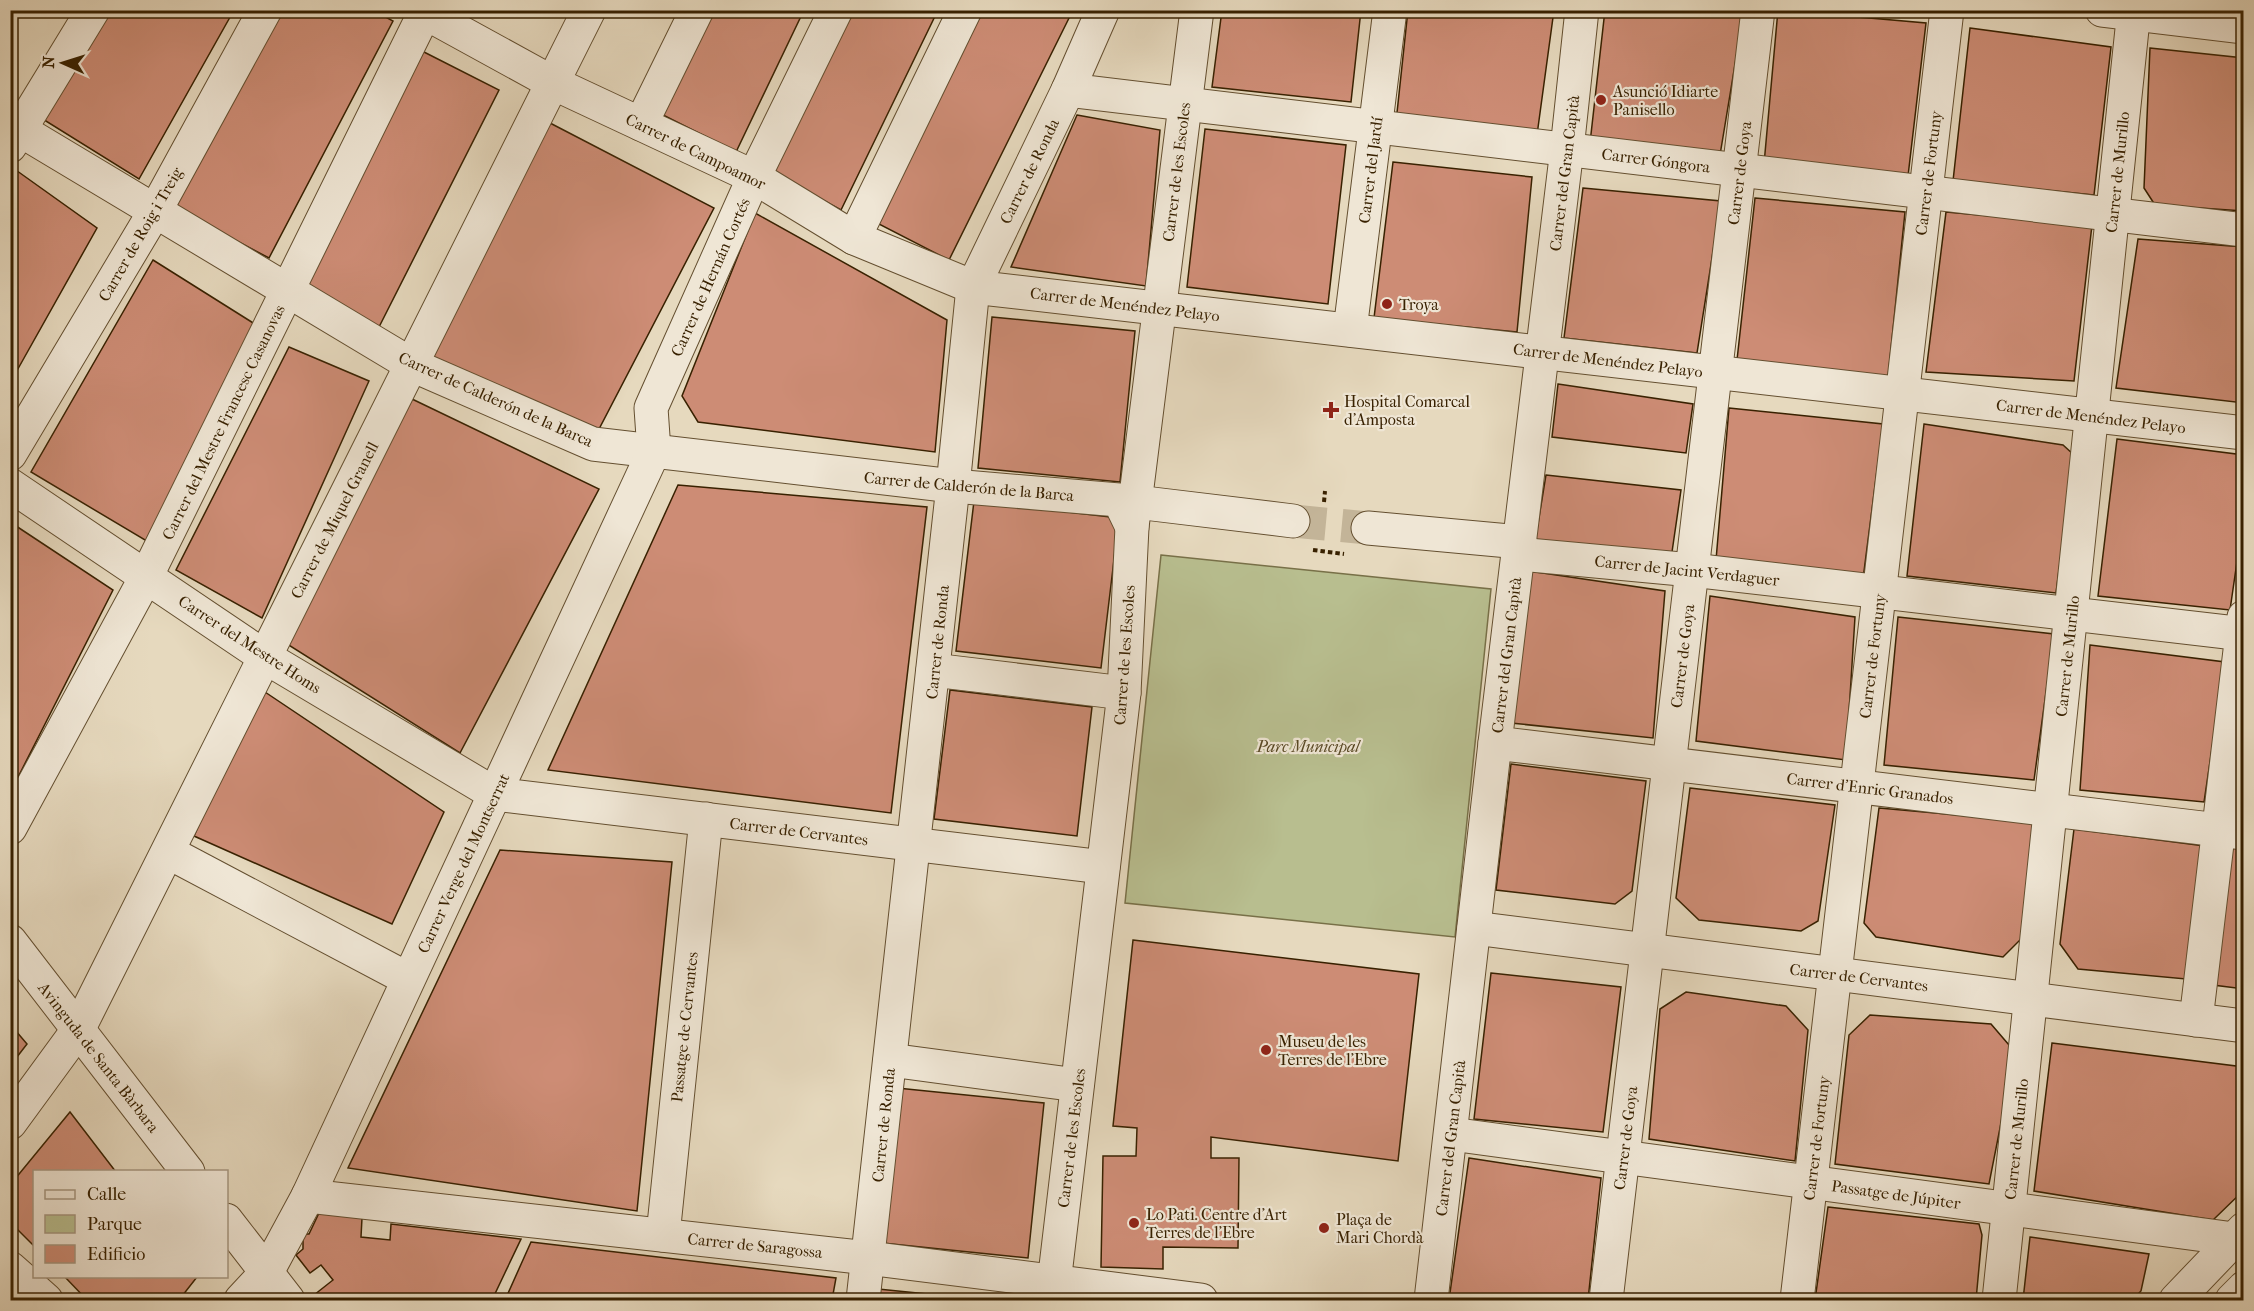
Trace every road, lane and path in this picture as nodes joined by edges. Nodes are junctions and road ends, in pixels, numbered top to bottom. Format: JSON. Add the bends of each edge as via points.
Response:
{"nodes":[{"id":1,"x":93,"y":10,"type":"edge"},
{"id":2,"x":265,"y":10,"type":"edge"},
{"id":3,"x":589,"y":10,"type":"edge"},
{"id":4,"x":697,"y":10,"type":"edge"},
{"id":5,"x":836,"y":10,"type":"edge"},
{"id":6,"x":965,"y":10,"type":"edge"},
{"id":7,"x":1103,"y":10,"type":"edge"},
{"id":8,"x":1197,"y":10,"type":"edge"},
{"id":9,"x":1390,"y":10,"type":"edge"},
{"id":10,"x":1582,"y":10,"type":"edge"},
{"id":11,"x":1758,"y":10,"type":"edge"},
{"id":12,"x":1947,"y":10,"type":"edge"},
{"id":13,"x":2102,"y":10,"type":"edge"},
{"id":14,"x":424,"y":11,"type":"edge"},
{"id":15,"x":2134,"y":12,"type":"edge"},
{"id":16,"x":2244,"y":27,"type":"edge"},
{"id":17,"x":553,"y":83,"type":"junction"},
{"id":18,"x":1068,"y":90,"type":"junction"},
{"id":19,"x":1184,"y":103,"type":"junction"},
{"id":20,"x":641,"y":124,"type":"junction"},
{"id":21,"x":1376,"y":126,"type":"junction"},
{"id":22,"x":14,"y":133,"type":"edge"},
{"id":23,"x":1568,"y":149,"type":"junction"},
{"id":24,"x":1739,"y":170,"type":"junction"},
{"id":25,"x":754,"y":177,"type":"junction"},
{"id":26,"x":1925,"y":192,"type":"junction"},
{"id":27,"x":155,"y":211,"type":"junction"},
{"id":28,"x":2113,"y":214,"type":"junction"},
{"id":29,"x":2244,"y":230,"type":"edge"},
{"id":30,"x":854,"y":238,"type":"junction"},
{"id":31,"x":972,"y":287,"type":"junction"},
{"id":32,"x":288,"y":290,"type":"junction"},
{"id":33,"x":1159,"y":308,"type":"junction"},
{"id":34,"x":1350,"y":330,"type":"junction"},
{"id":35,"x":1542,"y":352,"type":"junction"},
{"id":36,"x":412,"y":365,"type":"junction"},
{"id":37,"x":1715,"y":373,"type":"junction"},
{"id":38,"x":1902,"y":394,"type":"junction"},
{"id":39,"x":2092,"y":416,"type":"junction"},
{"id":40,"x":2244,"y":433,"type":"edge"},
{"id":41,"x":654,"y":451,"type":"junction"},
{"id":42,"x":10,"y":454,"type":"edge"},
{"id":43,"x":10,"y":484,"type":"edge"},
{"id":44,"x":954,"y":486,"type":"junction"},
{"id":45,"x":1134,"y":514,"type":"junction"},
{"id":46,"x":1293,"y":520,"type":"tunnel mouth"},
{"id":47,"x":1361,"y":541,"type":"joint"},
{"id":48,"x":1519,"y":548,"type":"junction"},
{"id":49,"x":1308,"y":549,"type":"dead end"},
{"id":50,"x":1692,"y":570,"type":"junction"},
{"id":51,"x":146,"y":576,"type":"junction"},
{"id":52,"x":1879,"y":591,"type":"junction"},
{"id":53,"x":2071,"y":614,"type":"junction"},
{"id":54,"x":2243,"y":628,"type":"edge"},
{"id":55,"x":265,"y":657,"type":"junction"},
{"id":56,"x":933,"y":670,"type":"junction"},
{"id":57,"x":1124,"y":693,"type":"junction"},
{"id":58,"x":1496,"y":743,"type":"junction"},
{"id":59,"x":1669,"y":764,"type":"junction"},
{"id":60,"x":1857,"y":786,"type":"junction"},
{"id":61,"x":495,"y":794,"type":"junction"},
{"id":62,"x":2050,"y":809,"type":"junction"},
{"id":63,"x":706,"y":819,"type":"junction"},
{"id":64,"x":10,"y":828,"type":"edge"},
{"id":65,"x":2231,"y":831,"type":"edge"},
{"id":66,"x":914,"y":844,"type":"junction"},
{"id":67,"x":168,"y":852,"type":"junction"},
{"id":68,"x":1103,"y":867,"type":"junction"},
{"id":69,"x":1474,"y":928,"type":"junction"},
{"id":70,"x":10,"y":941,"type":"edge"},
{"id":71,"x":1647,"y":951,"type":"junction"},
{"id":72,"x":1835,"y":974,"type":"junction"},
{"id":73,"x":408,"y":979,"type":"junction"},
{"id":74,"x":2031,"y":999,"type":"junction"},
{"id":75,"x":2196,"y":1020,"type":"junction"},
{"id":76,"x":2244,"y":1026,"type":"edge"},
{"id":77,"x":78,"y":1030,"type":"junction"},
{"id":78,"x":890,"y":1060,"type":"junction"},
{"id":79,"x":1077,"y":1085,"type":"junction"},
{"id":80,"x":10,"y":1123,"type":"edge"},
{"id":81,"x":1450,"y":1134,"type":"junction"},
{"id":82,"x":1623,"y":1157,"type":"junction"},
{"id":83,"x":186,"y":1170,"type":"edge"},
{"id":84,"x":1810,"y":1183,"type":"junction"},
{"id":85,"x":308,"y":1196,"type":"junction"},
{"id":86,"x":2009,"y":1209,"type":"junction"},
{"id":87,"x":228,"y":1223,"type":"edge"},
{"id":88,"x":2239,"y":1234,"type":"edge"},
{"id":89,"x":663,"y":1235,"type":"junction"},
{"id":90,"x":868,"y":1258,"type":"junction"},
{"id":91,"x":10,"y":1268,"type":"edge"},
{"id":92,"x":267,"y":1272,"type":"junction"},
{"id":93,"x":2244,"y":1288,"type":"edge"},
{"id":94,"x":1053,"y":1292,"type":"edge"},
{"id":95,"x":46,"y":1300,"type":"edge"},
{"id":96,"x":241,"y":1300,"type":"edge"},
{"id":97,"x":288,"y":1300,"type":"edge"},
{"id":98,"x":863,"y":1300,"type":"edge"},
{"id":99,"x":1201,"y":1300,"type":"edge"},
{"id":100,"x":1431,"y":1300,"type":"edge"},
{"id":101,"x":1606,"y":1300,"type":"edge"},
{"id":102,"x":1797,"y":1300,"type":"edge"},
{"id":103,"x":1999,"y":1300,"type":"edge"},
{"id":104,"x":2176,"y":1300,"type":"edge"},
{"id":105,"x":2232,"y":1300,"type":"edge"}],
"edges":[{"from":1,"to":22,"type":"street"},
{"from":2,"to":27,"type":"street","name":"Carrer de Roig i Treig"},
{"from":3,"to":17,"type":"street","name":"Carrer de Miquel Granell"},
{"from":4,"to":20,"type":"street"},
{"from":5,"to":25,"type":"street","name":"Carrer de Hernán Cortés"},
{"from":6,"to":30,"type":"street"},
{"from":7,"to":18,"type":"street","name":"Carrer de Ronda"},
{"from":8,"to":19,"type":"street","name":"Carrer de les Escoles"},
{"from":9,"to":21,"type":"street","name":"Carrer del Jardí"},
{"from":10,"to":23,"type":"street","name":"Carrer del Gran Capità"},
{"from":11,"to":24,"type":"street","name":"Carrer de Goya"},
{"from":12,"to":26,"type":"street","name":"Carrer de Fortuny"},
{"from":13,"to":15,"type":"street"},
{"from":14,"to":17,"type":"street","name":"Carrer de Campoamor"},
{"from":14,"to":32,"type":"street","name":"Carrer del Mestre Francesc Casanovas"},
{"from":15,"to":16,"type":"street"},
{"from":15,"to":28,"type":"street","name":"Carrer de Murillo"},
{"from":17,"to":20,"type":"street","name":"Carrer de Campoamor"},
{"from":17,"to":36,"type":"street","name":"Carrer de Miquel Granell"},
{"from":18,"to":19,"type":"street","name":"Carrer Góngora"},
{"from":18,"to":31,"type":"street","name":"Carrer de Ronda"},
{"from":19,"to":21,"type":"street","name":"Carrer Góngora"},
{"from":19,"to":33,"type":"street","name":"Carrer de les Escoles"},
{"from":20,"to":25,"type":"street","name":"Carrer de Campoamor"},
{"from":21,"to":23,"type":"street","name":"Carrer Góngora"},
{"from":21,"to":34,"type":"street","name":"Carrer del Jardí"},
{"from":22,"to":27,"type":"street","name":"Carrer de Calderón de la Barca"},
{"from":23,"to":24,"type":"street","name":"Carrer Góngora"},
{"from":23,"to":35,"type":"street","name":"Carrer del Gran Capità"},
{"from":24,"to":26,"type":"street","name":"Carrer Góngora"},
{"from":24,"to":37,"type":"street","name":"Carrer de Goya"},
{"from":25,"to":30,"type":"street","name":"Carrer de Campoamor"},
{"from":25,"to":41,"type":"street","name":"Carrer de Hernán Cortés","via":[[651,408]]},
{"from":26,"to":28,"type":"street","name":"Carrer Góngora"},
{"from":26,"to":38,"type":"street","name":"Carrer de Fortuny"},
{"from":27,"to":32,"type":"street","name":"Carrer de Calderón de la Barca"},
{"from":27,"to":42,"type":"street","name":"Carrer de Roig i Treig"},
{"from":28,"to":29,"type":"street","name":"Carrer Góngora"},
{"from":28,"to":39,"type":"street","name":"Carrer de Murillo"},
{"from":30,"to":31,"type":"street","name":"Carrer de Campoamor"},
{"from":31,"to":33,"type":"street","name":"Carrer de Menéndez Pelayo"},
{"from":31,"to":44,"type":"street","name":"Carrer de Ronda"},
{"from":32,"to":36,"type":"street","name":"Carrer de Calderón de la Barca"},
{"from":32,"to":51,"type":"street","name":"Carrer del Mestre Francesc Casanovas"},
{"from":33,"to":34,"type":"street","name":"Carrer de Menéndez Pelayo"},
{"from":33,"to":45,"type":"street","name":"Carrer de les Escoles"},
{"from":34,"to":35,"type":"street","name":"Carrer de Menéndez Pelayo"},
{"from":35,"to":37,"type":"street","name":"Carrer de Menéndez Pelayo"},
{"from":35,"to":48,"type":"street","name":"Carrer del Gran Capità"},
{"from":36,"to":41,"type":"street","name":"Carrer de Calderón de la Barca","via":[[593,444]]},
{"from":36,"to":55,"type":"street","name":"Carrer de Miquel Granell"},
{"from":37,"to":38,"type":"street","name":"Carrer de Menéndez Pelayo"},
{"from":37,"to":50,"type":"street","name":"Carrer de Goya"},
{"from":38,"to":39,"type":"street","name":"Carrer de Menéndez Pelayo"},
{"from":38,"to":52,"type":"street","name":"Carrer de Fortuny"},
{"from":39,"to":40,"type":"street","name":"Carrer de Menéndez Pelayo"},
{"from":39,"to":53,"type":"street","name":"Carrer de Murillo"},
{"from":41,"to":44,"type":"street","name":"Carrer de Calderón de la Barca"},
{"from":41,"to":61,"type":"street","name":"Carrer Verge del Montserrat"},
{"from":43,"to":51,"type":"street","name":"Carrer del Mestre Homs"},
{"from":44,"to":45,"type":"street","name":"Carrer de Calderón de la Barca","via":[[1119,500]]},
{"from":44,"to":56,"type":"street","name":"Carrer de Ronda"},
{"from":45,"to":46,"type":"street"},
{"from":45,"to":57,"type":"street","name":"Carrer de les Escoles"},
{"from":47,"to":48,"type":"street","name":"Carrer de Jacint Verdaguer"},
{"from":47,"to":49,"type":"path"},
{"from":48,"to":50,"type":"street","name":"Carrer de Jacint Verdaguer"},
{"from":48,"to":58,"type":"street","name":"Carrer del Gran Capità"},
{"from":50,"to":52,"type":"street","name":"Carrer de Jacint Verdaguer"},
{"from":50,"to":59,"type":"street","name":"Carrer de Goya"},
{"from":51,"to":55,"type":"street","name":"Carrer del Mestre Homs"},
{"from":51,"to":64,"type":"street","name":"Carrer del Mestre Francesc Casanovas"},
{"from":52,"to":53,"type":"street","name":"Carrer de Jacint Verdaguer"},
{"from":52,"to":60,"type":"street","name":"Carrer de Fortuny"},
{"from":53,"to":54,"type":"street","name":"Carrer de Jacint Verdaguer"},
{"from":53,"to":62,"type":"street","name":"Carrer de Murillo"},
{"from":54,"to":65,"type":"street"},
{"from":55,"to":61,"type":"street","name":"Carrer del Mestre Homs"},
{"from":55,"to":67,"type":"street","name":"Carrer de Miquel Granell"},
{"from":56,"to":57,"type":"street"},
{"from":56,"to":66,"type":"street","name":"Carrer de Ronda"},
{"from":57,"to":68,"type":"street","name":"Carrer de les Escoles"},
{"from":58,"to":59,"type":"street","name":"Carrer d'Enric Granados"},
{"from":58,"to":69,"type":"street","name":"Carrer del Gran Capità"},
{"from":59,"to":60,"type":"street","name":"Carrer d'Enric Granados"},
{"from":59,"to":71,"type":"street","name":"Carrer de Goya"},
{"from":60,"to":62,"type":"street","name":"Carrer d'Enric Granados"},
{"from":60,"to":72,"type":"street","name":"Carrer de Fortuny"},
{"from":61,"to":63,"type":"street","name":"Carrer de Cervantes"},
{"from":61,"to":73,"type":"street","name":"Carrer Verge del Montserrat"},
{"from":62,"to":65,"type":"street","name":"Carrer d'Enric Granados"},
{"from":62,"to":74,"type":"street","name":"Carrer de Murillo"},
{"from":63,"to":66,"type":"street","name":"Carrer de Cervantes"},
{"from":63,"to":89,"type":"street","name":"Passatge de Cervantes"},
{"from":65,"to":75,"type":"street"},
{"from":66,"to":68,"type":"street","name":"Carrer de Cervantes"},
{"from":66,"to":78,"type":"street","name":"Carrer de Ronda"},
{"from":67,"to":73,"type":"street"},
{"from":67,"to":77,"type":"street","name":"Carrer de Miquel Granell"},
{"from":68,"to":79,"type":"street","name":"Carrer de les Escoles"},
{"from":69,"to":71,"type":"street","name":"Carrer de Cervantes"},
{"from":69,"to":81,"type":"street","name":"Carrer del Gran Capità"},
{"from":70,"to":77,"type":"street","name":"Avinguda de Santa Bàrbara"},
{"from":71,"to":72,"type":"street","name":"Carrer de Cervantes"},
{"from":71,"to":82,"type":"street","name":"Carrer de Goya"},
{"from":72,"to":74,"type":"street","name":"Carrer de Cervantes"},
{"from":72,"to":84,"type":"street","name":"Carrer de Fortuny"},
{"from":73,"to":85,"type":"street","name":"Carrer Verge del Montserrat"},
{"from":74,"to":75,"type":"street","name":"Carrer de Cervantes"},
{"from":74,"to":86,"type":"street","name":"Carrer de Murillo"},
{"from":75,"to":76,"type":"street","name":"Carrer de Cervantes"},
{"from":77,"to":80,"type":"street","name":"Carrer de Miquel Granell"},
{"from":77,"to":83,"type":"street","name":"Avinguda de Santa Bàrbara"},
{"from":78,"to":79,"type":"street"},
{"from":78,"to":90,"type":"street","name":"Carrer de Ronda"},
{"from":79,"to":94,"type":"street","name":"Carrer de les Escoles"},
{"from":81,"to":82,"type":"street","name":"Passatge de Júpiter"},
{"from":81,"to":100,"type":"street","name":"Carrer del Gran Capità"},
{"from":82,"to":84,"type":"street","name":"Passatge de Júpiter"},
{"from":82,"to":101,"type":"street","name":"Carrer de Goya"},
{"from":84,"to":86,"type":"street","name":"Passatge de Júpiter"},
{"from":84,"to":102,"type":"street","name":"Carrer de Fortuny"},
{"from":85,"to":89,"type":"street","name":"Carrer de Saragossa"},
{"from":85,"to":92,"type":"street","name":"Carrer Verge del Montserrat"},
{"from":86,"to":88,"type":"street","name":"Passatge de Júpiter"},
{"from":86,"to":103,"type":"street","name":"Carrer de Murillo"},
{"from":87,"to":92,"type":"street"},
{"from":88,"to":104,"type":"street"},
{"from":89,"to":90,"type":"street","name":"Carrer de Saragossa"},
{"from":90,"to":94,"type":"street","name":"Carrer de Saragossa"},
{"from":90,"to":98,"type":"street","name":"Carrer de Ronda"},
{"from":91,"to":95,"type":"street"},
{"from":92,"to":96,"type":"street","name":"Carrer Verge del Montserrat"},
{"from":92,"to":97,"type":"street"},
{"from":93,"to":105,"type":"street"},
{"from":94,"to":99,"type":"street","name":"Carrer de Saragossa"}]}
